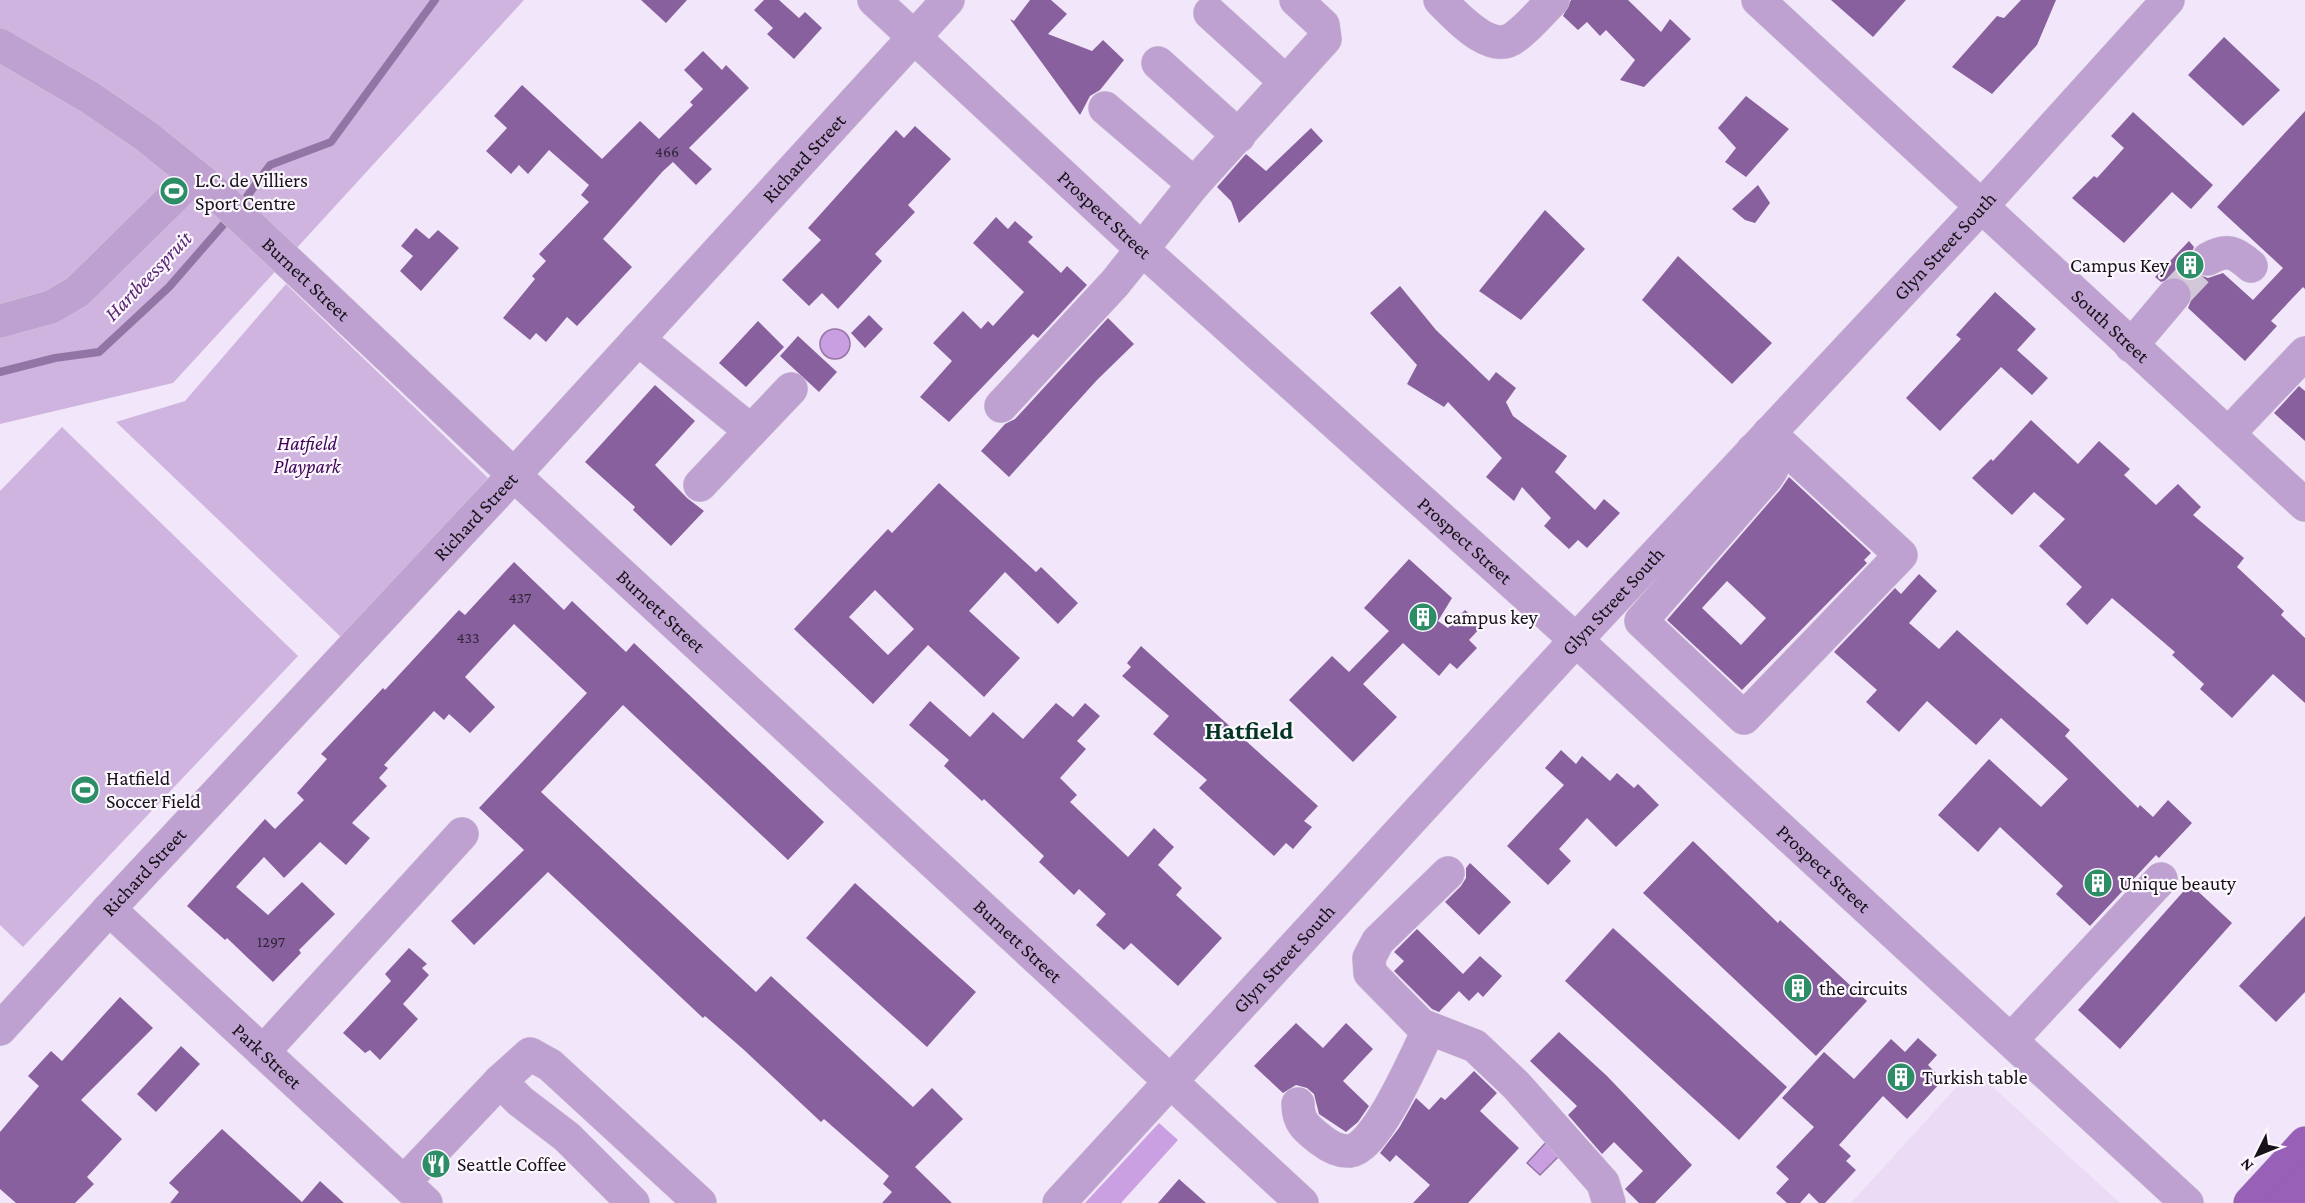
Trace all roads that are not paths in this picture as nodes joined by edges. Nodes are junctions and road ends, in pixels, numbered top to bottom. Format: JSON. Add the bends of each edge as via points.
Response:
{"nodes":[{"id":1,"x":874,"y":0,"type":"edge"},
{"id":2,"x":948,"y":0,"type":"edge"},
{"id":3,"x":1296,"y":0,"type":"edge"},
{"id":4,"x":1440,"y":0,"type":"edge"},
{"id":5,"x":1553,"y":0,"type":"edge"},
{"id":6,"x":2168,"y":0,"type":"edge"},
{"id":7,"x":1766,"y":3,"type":"edge"},
{"id":8,"x":1210,"y":13,"type":"dead end"},
{"id":9,"x":913,"y":38,"type":"junction"},
{"id":10,"x":0,"y":45,"type":"edge"},
{"id":11,"x":1158,"y":63,"type":"dead end"},
{"id":12,"x":1286,"y":82,"type":"junction"},
{"id":13,"x":1105,"y":108,"type":"dead end"},
{"id":14,"x":1239,"y":136,"type":"junction"},
{"id":15,"x":201,"y":181,"type":"junction"},
{"id":16,"x":1194,"y":184,"type":"junction"},
{"id":17,"x":1980,"y":208,"type":"junction"},
{"id":18,"x":1143,"y":250,"type":"junction"},
{"id":19,"x":2208,"y":259,"type":"tunnel mouth"},
{"id":20,"x":2251,"y":266,"type":"dead end"},
{"id":21,"x":2174,"y":295,"type":"tunnel mouth"},
{"id":22,"x":0,"y":321,"type":"edge"},
{"id":23,"x":638,"y":339,"type":"junction"},
{"id":24,"x":2131,"y":346,"type":"junction"},
{"id":25,"x":2305,"y":353,"type":"edge"},
{"id":26,"x":791,"y":389,"type":"dead end"},
{"id":27,"x":1001,"y":406,"type":"dead end"},
{"id":28,"x":751,"y":431,"type":"junction"},
{"id":29,"x":2228,"y":434,"type":"junction"},
{"id":30,"x":1761,"y":442,"type":"junction"},
{"id":31,"x":514,"y":475,"type":"junction"},
{"id":32,"x":700,"y":484,"type":"dead end"},
{"id":33,"x":2305,"y":505,"type":"edge"},
{"id":34,"x":1576,"y":640,"type":"junction"},
{"id":35,"x":462,"y":834,"type":"dead end"},
{"id":36,"x":1448,"y":873,"type":"dead end"},
{"id":37,"x":2161,"y":879,"type":"dead end"},
{"id":38,"x":108,"y":909,"type":"junction"},
{"id":39,"x":0,"y":1029,"type":"edge"},
{"id":40,"x":1429,"y":1029,"type":"junction"},
{"id":41,"x":2011,"y":1040,"type":"junction"},
{"id":42,"x":263,"y":1052,"type":"junction"},
{"id":43,"x":500,"y":1081,"type":"junction"},
{"id":44,"x":1170,"y":1083,"type":"junction"},
{"id":45,"x":1298,"y":1104,"type":"dead end"},
{"id":46,"x":2305,"y":1143,"type":"edge"},
{"id":47,"x":2305,"y":1181,"type":"edge"},
{"id":48,"x":415,"y":1193,"type":"edge"},
{"id":49,"x":633,"y":1203,"type":"edge"},
{"id":50,"x":700,"y":1203,"type":"edge"},
{"id":51,"x":1059,"y":1203,"type":"edge"},
{"id":52,"x":1302,"y":1203,"type":"edge"},
{"id":53,"x":1609,"y":1203,"type":"edge"},
{"id":54,"x":2187,"y":1203,"type":"edge"},
{"id":55,"x":2250,"y":1203,"type":"edge"},
{"id":56,"x":2285,"y":1203,"type":"edge"}],
"edges":[{"from":1,"to":9,"type":"street","name":"Prospect Street"},
{"from":2,"to":9,"type":"street","name":"Richard Street"},
{"from":3,"to":12,"type":"street","via":[[1323,25],[1325,39]]},
{"from":4,"to":5,"type":"street","via":[[1474,33],[1501,42],[1514,39]]},
{"from":6,"to":17,"type":"street","name":"Glyn Street South"},
{"from":7,"to":17,"type":"street","name":"South Street"},
{"from":8,"to":12,"type":"street"},
{"from":9,"to":18,"type":"street","name":"Prospect Street"},
{"from":9,"to":23,"type":"street","name":"Richard Street"},
{"from":10,"to":15,"type":"street","name":"Burnett Street","via":[[89,97]]},
{"from":11,"to":14,"type":"street"},
{"from":12,"to":14,"type":"street"},
{"from":13,"to":16,"type":"street"},
{"from":14,"to":16,"type":"street"},
{"from":15,"to":22,"type":"street","via":[[87,284],[51,307]]},
{"from":15,"to":31,"type":"street","name":"Burnett Street"},
{"from":16,"to":18,"type":"street"},
{"from":17,"to":24,"type":"street","name":"South Street"},
{"from":17,"to":30,"type":"street","name":"Glyn Street South"},
{"from":18,"to":27,"type":"street"},
{"from":18,"to":34,"type":"street","name":"Prospect Street"},
{"from":19,"to":20,"type":"street","via":[[2235,252]]},
{"from":21,"to":24,"type":"street"},
{"from":23,"to":28,"type":"street"},
{"from":23,"to":31,"type":"street","name":"Richard Street"},
{"from":24,"to":29,"type":"street","name":"South Street"},
{"from":25,"to":29,"type":"street"},
{"from":26,"to":28,"type":"street"},
{"from":28,"to":32,"type":"street"},
{"from":29,"to":33,"type":"street","name":"South Street"},
{"from":30,"to":30,"type":"street","via":[[1901,555],[1744,718],[1641,621],[1766,478],[1772,469]]},
{"from":30,"to":34,"type":"street","name":"Glyn Street South"},
{"from":31,"to":38,"type":"street","name":"Richard Street"},
{"from":31,"to":44,"type":"street","name":"Burnett Street"},
{"from":34,"to":41,"type":"street","name":"Prospect Street"},
{"from":34,"to":44,"type":"street","name":"Glyn Street South"},
{"from":35,"to":42,"type":"street"},
{"from":36,"to":40,"type":"street","via":[[1378,941],[1369,958],[1370,973]]},
{"from":37,"to":41,"type":"street"},
{"from":38,"to":39,"type":"street","name":"Richard Street"},
{"from":38,"to":42,"type":"street","name":"Park Street"},
{"from":40,"to":45,"type":"street","via":[[1388,1114],[1361,1146],[1351,1151],[1332,1149],[1303,1126]]},
{"from":40,"to":53,"type":"street","via":[[1475,1046],[1508,1077],[1603,1183]]},
{"from":41,"to":54,"type":"street","name":"Prospect Street"},
{"from":42,"to":48,"type":"street","name":"Park Street"},
{"from":43,"to":48,"type":"street"},
{"from":43,"to":49,"type":"street","via":[[567,1137]]},
{"from":43,"to":50,"type":"street","via":[[530,1054],[536,1055]]},
{"from":44,"to":51,"type":"street","name":"Glyn Street South"},
{"from":44,"to":52,"type":"street","name":"Burnett Street"},
{"from":46,"to":55,"type":"main road"},
{"from":47,"to":56,"type":"main road"}]}
